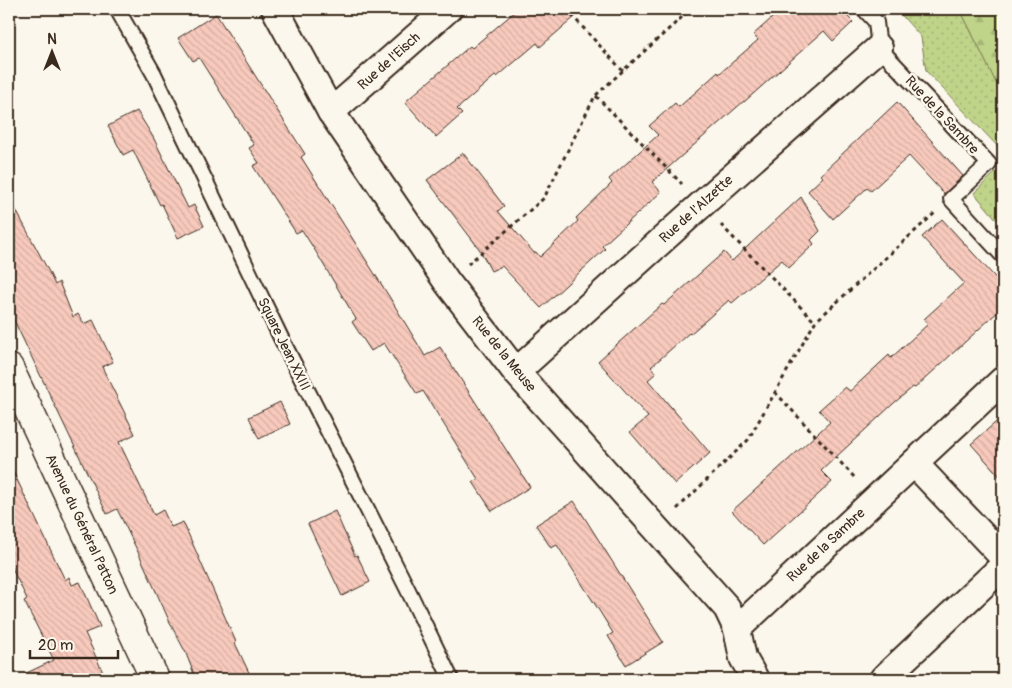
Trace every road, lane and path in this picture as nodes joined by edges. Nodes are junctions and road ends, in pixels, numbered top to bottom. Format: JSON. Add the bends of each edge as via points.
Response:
{"nodes":[{"id":1,"x":117,"y":9,"type":"edge"},
{"id":2,"x":275,"y":9,"type":"edge"},
{"id":3,"x":448,"y":9,"type":"edge"},
{"id":4,"x":566,"y":9,"type":"edge"},
{"id":5,"x":691,"y":9,"type":"edge"},
{"id":6,"x":864,"y":9,"type":"edge"},
{"id":7,"x":879,"y":48,"type":"junction"},
{"id":8,"x":623,"y":71,"type":"junction"},
{"id":9,"x":595,"y":96,"type":"junction"},
{"id":10,"x":331,"y":112,"type":"junction"},
{"id":11,"x":951,"y":199,"type":"junction"},
{"id":12,"x":702,"y":204,"type":"junction"},
{"id":13,"x":1003,"y":256,"type":"edge"},
{"id":14,"x":447,"y":282,"type":"junction"},
{"id":15,"x":815,"y":322,"type":"junction"},
{"id":16,"x":9,"y":368,"type":"edge"},
{"id":17,"x":516,"y":372,"type":"junction"},
{"id":18,"x":1003,"y":380,"type":"edge"},
{"id":19,"x":775,"y":392,"type":"junction"},
{"id":20,"x":15,"y":399,"type":"edge"},
{"id":21,"x":914,"y":462,"type":"junction"},
{"id":22,"x":875,"y":499,"type":"junction"},
{"id":23,"x":657,"y":529,"type":"junction"},
{"id":24,"x":1003,"y":557,"type":"edge"},
{"id":25,"x":1003,"y":566,"type":"edge"},
{"id":26,"x":737,"y":628,"type":"junction"},
{"id":27,"x":155,"y":679,"type":"edge"},
{"id":28,"x":451,"y":679,"type":"edge"},
{"id":29,"x":755,"y":679,"type":"edge"},
{"id":30,"x":883,"y":679,"type":"edge"}],
"edges":[{"from":1,"to":28,"type":"lane","name":"Square Jean XXIII","via":[[154,74],[280,338]]},
{"from":2,"to":10,"type":"street","name":"Rue de la Meuse"},
{"from":3,"to":10,"type":"street","name":"Rue de l'Eisch"},
{"from":4,"to":8,"type":"path"},
{"from":5,"to":8,"type":"path"},
{"from":6,"to":7,"type":"lane","via":[[876,22]]},
{"from":7,"to":11,"type":"lane","name":"Rue de la Sambre","via":[[989,164]]},
{"from":7,"to":12,"type":"street","name":"Rue de l'Alzette"},
{"from":8,"to":9,"type":"path"},
{"from":9,"to":12,"type":"path"},
{"from":9,"to":14,"type":"path","via":[[544,198]]},
{"from":10,"to":14,"type":"street","name":"Rue de la Meuse"},
{"from":11,"to":13,"type":"lane"},
{"from":11,"to":15,"type":"path"},
{"from":12,"to":15,"type":"path"},
{"from":12,"to":17,"type":"street","name":"Rue de l'Alzette"},
{"from":14,"to":17,"type":"street","name":"Rue de la Meuse"},
{"from":15,"to":19,"type":"path"},
{"from":16,"to":20,"type":"main road","name":"Avenue du Général Patton"},
{"from":17,"to":23,"type":"street","name":"Rue de la Meuse"},
{"from":18,"to":21,"type":"street","name":"Rue de la Sambre"},
{"from":19,"to":22,"type":"path"},
{"from":19,"to":23,"type":"path","via":[[748,440]]},
{"from":20,"to":27,"type":"main road","name":"Avenue du Général Patton"},
{"from":21,"to":22,"type":"street","name":"Rue de la Sambre"},
{"from":21,"to":24,"type":"street"},
{"from":22,"to":26,"type":"street","name":"Rue de la Sambre"},
{"from":23,"to":26,"type":"street","name":"Rue de la Meuse","via":[[727,608]]},
{"from":25,"to":30,"type":"street"},
{"from":26,"to":29,"type":"street","name":"Rue de la Meuse","via":[[744,658]]}]}
